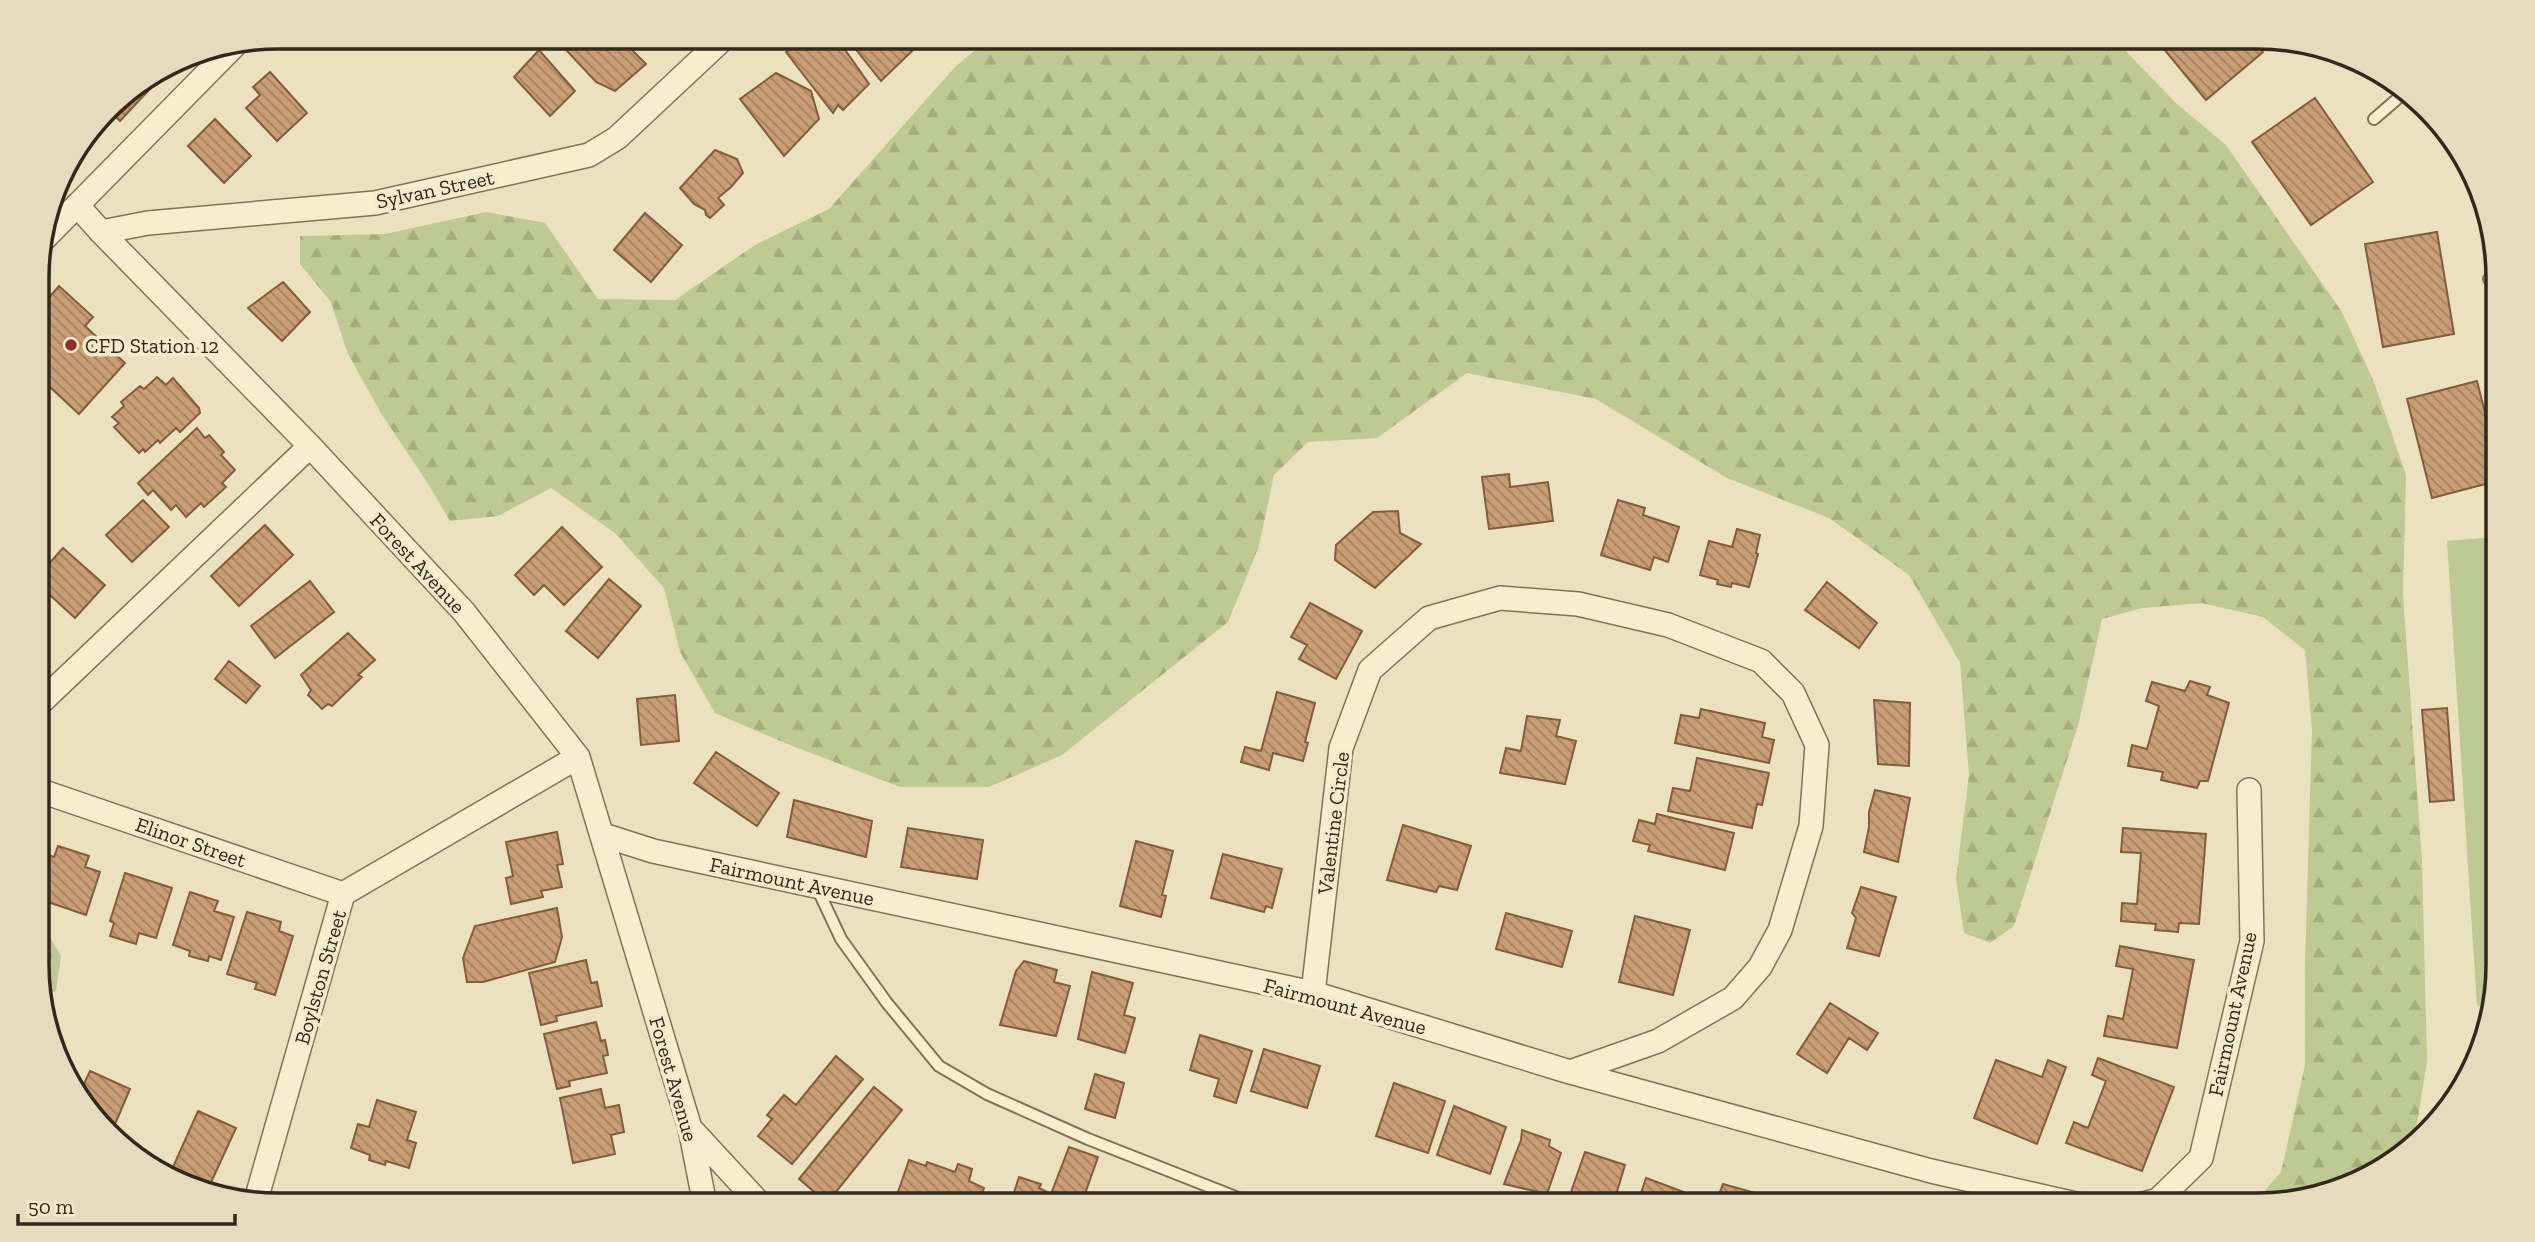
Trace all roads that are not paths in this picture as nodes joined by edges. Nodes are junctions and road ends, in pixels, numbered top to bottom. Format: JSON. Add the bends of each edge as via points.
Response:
{"nodes":[{"id":1,"x":712,"y":49,"type":"edge"},
{"id":2,"x":224,"y":56,"type":"edge"},
{"id":3,"x":2398,"y":98,"type":"edge"},
{"id":4,"x":2374,"y":119,"type":"dead end"},
{"id":5,"x":77,"y":205,"type":"junction"},
{"id":6,"x":54,"y":228,"type":"edge"},
{"id":7,"x":101,"y":232,"type":"junction"},
{"id":8,"x":310,"y":446,"type":"junction"},
{"id":9,"x":49,"y":695,"type":"edge"},
{"id":10,"x":578,"y":757,"type":"junction"},
{"id":11,"x":2249,"y":790,"type":"dead end"},
{"id":12,"x":49,"y":794,"type":"edge"},
{"id":13,"x":603,"y":835,"type":"junction"},
{"id":14,"x":816,"y":886,"type":"junction"},
{"id":15,"x":344,"y":894,"type":"junction"},
{"id":16,"x":1312,"y":993,"type":"junction"},
{"id":17,"x":1570,"y":1072,"type":"junction"},
{"id":18,"x":690,"y":1128,"type":"junction"},
{"id":19,"x":258,"y":1192,"type":"edge"},
{"id":20,"x":703,"y":1193,"type":"edge"},
{"id":21,"x":750,"y":1193,"type":"edge"},
{"id":22,"x":1225,"y":1193,"type":"edge"},
{"id":23,"x":2027,"y":1193,"type":"edge"},
{"id":24,"x":2165,"y":1193,"type":"edge"}],
"edges":[{"from":1,"to":7,"type":"street","name":"Sylvan Street","via":[[617,138],[589,155],[375,202],[148,223]]},
{"from":2,"to":5,"type":"street"},
{"from":3,"to":4,"type":"lane"},
{"from":5,"to":6,"type":"street"},
{"from":5,"to":7,"type":"street","name":"Forest Avenue"},
{"from":7,"to":8,"type":"street","name":"Forest Avenue"},
{"from":8,"to":9,"type":"street"},
{"from":8,"to":10,"type":"street","name":"Forest Avenue","via":[[464,612]]},
{"from":10,"to":13,"type":"street","name":"Forest Avenue"},
{"from":10,"to":15,"type":"street","name":"Boylston Street"},
{"from":11,"to":24,"type":"street","name":"Fairmount Avenue","via":[[2252,941],[2201,1158]]},
{"from":12,"to":15,"type":"street","name":"Elinor Street"},
{"from":13,"to":14,"type":"street","name":"Fairmount Avenue","via":[[653,851]]},
{"from":13,"to":18,"type":"street","name":"Forest Avenue"},
{"from":14,"to":16,"type":"street","name":"Fairmount Avenue"},
{"from":14,"to":22,"type":"lane","via":[[841,939],[939,1066],[987,1094],[1088,1139]]},
{"from":15,"to":19,"type":"street","name":"Boylston Street"},
{"from":16,"to":17,"type":"street","name":"Fairmount Avenue"},
{"from":16,"to":17,"type":"street","name":"Valentine Circle","via":[[1341,748],[1370,670],[1429,618],[1500,598],[1578,604],[1668,625],[1761,661],[1793,693],[1817,745],[1811,826],[1780,930],[1760,967],[1733,998],[1658,1041]]},
{"from":17,"to":23,"type":"street","name":"Fairmount Avenue"},
{"from":18,"to":20,"type":"street","name":"Forest Avenue"},
{"from":18,"to":21,"type":"street"}]}
